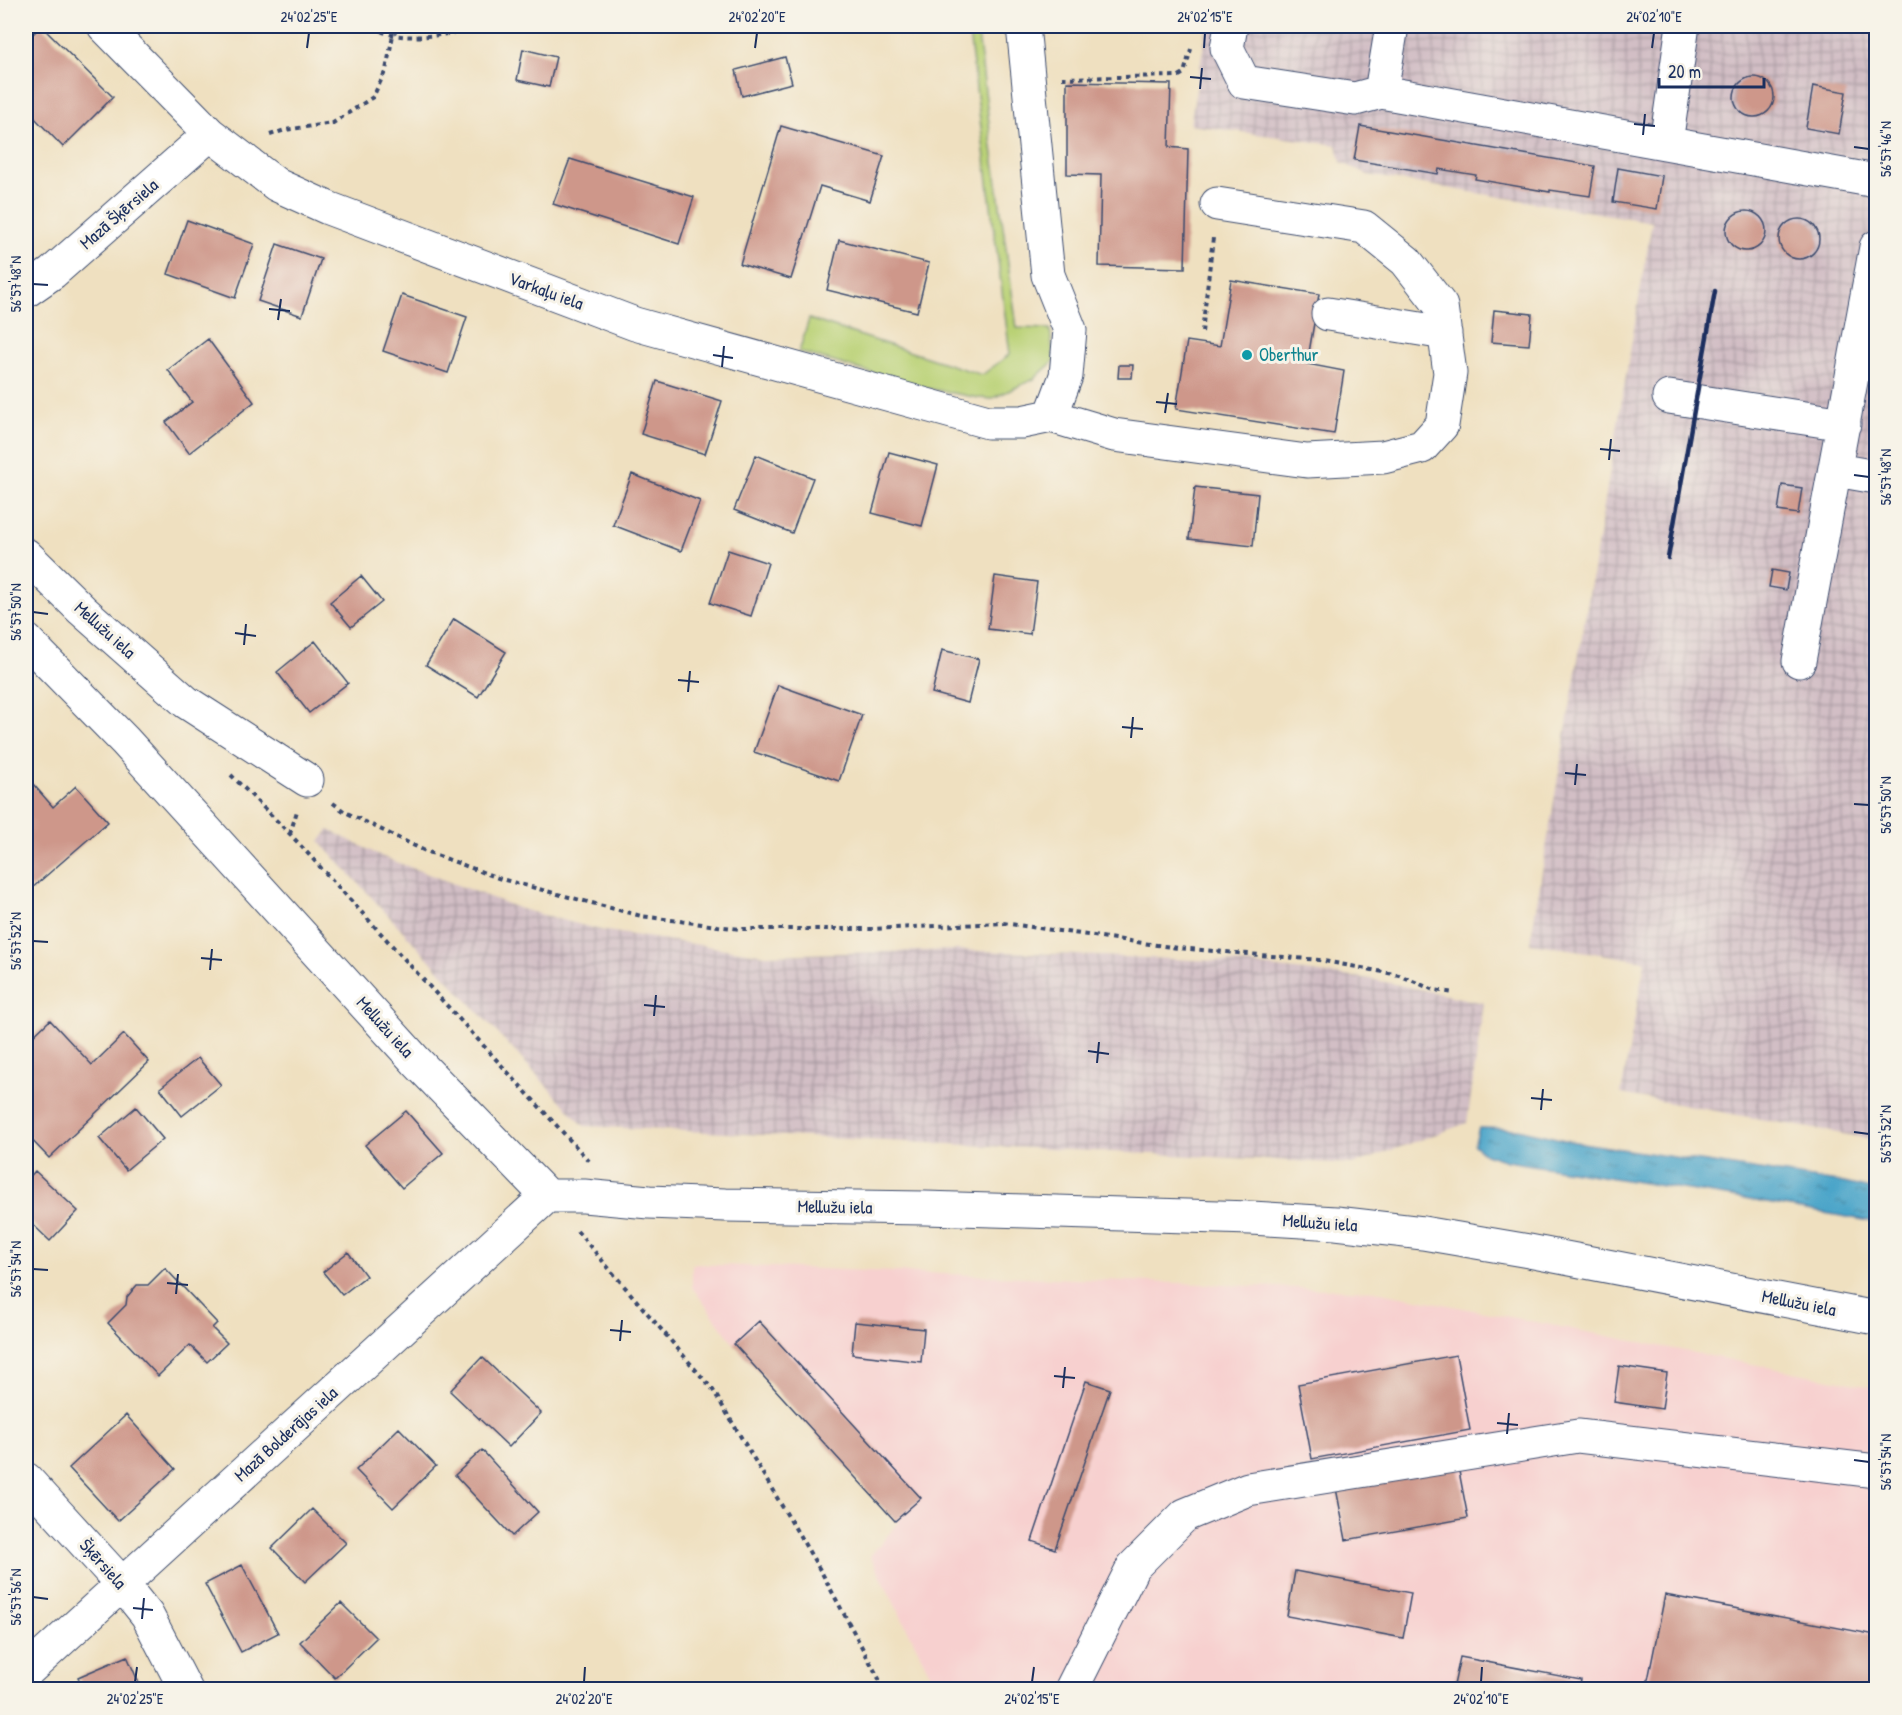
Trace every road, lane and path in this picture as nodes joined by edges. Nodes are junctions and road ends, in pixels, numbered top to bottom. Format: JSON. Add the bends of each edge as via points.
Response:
{"nodes":[{"id":1,"x":104,"y":26,"type":"edge"},
{"id":2,"x":374,"y":26,"type":"edge"},
{"id":3,"x":398,"y":26,"type":"edge"},
{"id":4,"x":494,"y":26,"type":"edge"},
{"id":5,"x":619,"y":26,"type":"edge"},
{"id":6,"x":1023,"y":26,"type":"edge"},
{"id":7,"x":1231,"y":26,"type":"edge"},
{"id":8,"x":1392,"y":26,"type":"edge"},
{"id":9,"x":626,"y":30,"type":"dead end"},
{"id":10,"x":1682,"y":32,"type":"dead end"},
{"id":11,"x":393,"y":35,"type":"junction"},
{"id":12,"x":1192,"y":45,"type":"dead end"},
{"id":13,"x":1028,"y":78,"type":"junction"},
{"id":14,"x":1381,"y":92,"type":"junction"},
{"id":15,"x":220,"y":141,"type":"junction"},
{"id":16,"x":1666,"y":143,"type":"junction"},
{"id":17,"x":1876,"y":181,"type":"edge"},
{"id":18,"x":1217,"y":204,"type":"joint"},
{"id":19,"x":1876,"y":248,"type":"edge"},
{"id":20,"x":26,"y":291,"type":"edge"},
{"id":21,"x":1328,"y":314,"type":"dead end"},
{"id":22,"x":1202,"y":332,"type":"dead end"},
{"id":23,"x":1445,"y":333,"type":"junction"},
{"id":24,"x":1670,"y":397,"type":"dead end"},
{"id":25,"x":1051,"y":416,"type":"junction"},
{"id":26,"x":1844,"y":424,"type":"junction"},
{"id":27,"x":1836,"y":470,"type":"junction"},
{"id":28,"x":1876,"y":477,"type":"edge"},
{"id":29,"x":26,"y":555,"type":"edge"},
{"id":30,"x":26,"y":640,"type":"edge"},
{"id":31,"x":1799,"y":661,"type":"dead end"},
{"id":32,"x":307,"y":780,"type":"joint"},
{"id":33,"x":246,"y":791,"type":"dead end"},
{"id":34,"x":1455,"y":993,"type":"dead end"},
{"id":35,"x":547,"y":1196,"type":"junction"},
{"id":36,"x":615,"y":1199,"type":"junction"},
{"id":37,"x":1876,"y":1318,"type":"edge"},
{"id":38,"x":1876,"y":1471,"type":"edge"},
{"id":39,"x":26,"y":1479,"type":"edge"},
{"id":40,"x":122,"y":1584,"type":"junction"},
{"id":41,"x":26,"y":1672,"type":"edge"},
{"id":42,"x":186,"y":1689,"type":"edge"},
{"id":43,"x":885,"y":1689,"type":"edge"},
{"id":44,"x":1071,"y":1689,"type":"edge"}],
"edges":[{"from":1,"to":15,"type":"street","name":"Varkaļu iela"},
{"from":2,"to":11,"type":"path"},
{"from":3,"to":11,"type":"path"},
{"from":4,"to":11,"type":"path","via":[[454,33]]},
{"from":5,"to":9,"type":"path"},
{"from":6,"to":13,"type":"street"},
{"from":7,"to":14,"type":"street","via":[[1227,48],[1244,82],[1355,99]]},
{"from":8,"to":14,"type":"street"},
{"from":10,"to":16,"type":"street"},
{"from":11,"to":15,"type":"path","via":[[386,70],[372,97],[333,123]]},
{"from":12,"to":13,"type":"path","via":[[1188,65],[1179,76]]},
{"from":13,"to":25,"type":"street","via":[[1048,274],[1070,330],[1066,376]]},
{"from":14,"to":16,"type":"street"},
{"from":15,"to":20,"type":"street","name":"Mazā Šķērsiela"},
{"from":15,"to":25,"type":"street","name":"Varkaļu iela","via":[[277,185],[328,208],[635,324],[988,422],[1023,422]]},
{"from":16,"to":17,"type":"street"},
{"from":18,"to":22,"type":"path"},
{"from":18,"to":23,"type":"street","via":[[1364,227],[1406,261],[1441,306]]},
{"from":19,"to":26,"type":"street"},
{"from":21,"to":23,"type":"street"},
{"from":23,"to":25,"type":"street","via":[[1450,373],[1442,425],[1422,447],[1383,458],[1307,461],[1114,435]]},
{"from":24,"to":26,"type":"street"},
{"from":26,"to":27,"type":"street"},
{"from":27,"to":28,"type":"street"},
{"from":27,"to":31,"type":"street"},
{"from":29,"to":32,"type":"street","name":"Mellužu iela","via":[[186,702]]},
{"from":30,"to":35,"type":"street","name":"Mellužu iela","via":[[125,741],[416,1061]]},
{"from":32,"to":34,"type":"path","via":[[345,812],[423,850],[501,879],[641,915],[740,929],[1003,923],[1178,948],[1320,960],[1399,975],[1434,990]]},
{"from":33,"to":36,"type":"path","via":[[520,1084],[595,1168]]},
{"from":35,"to":36,"type":"street","name":"Mellužu iela"},
{"from":35,"to":40,"type":"street","name":"Mazā Bolderājas iela"},
{"from":35,"to":43,"type":"path","via":[[713,1390],[823,1575]]},
{"from":36,"to":37,"type":"street","name":"Mellužu iela","via":[[1336,1223],[1529,1251]]},
{"from":38,"to":44,"type":"street","via":[[1578,1436],[1248,1489],[1185,1515],[1133,1567]]},
{"from":39,"to":40,"type":"street","name":"Šķērsiela"},
{"from":40,"to":41,"type":"street","name":"Mazā Bolderājas iela"},
{"from":40,"to":42,"type":"street","name":"Šķērsiela","via":[[147,1615]]}]}
